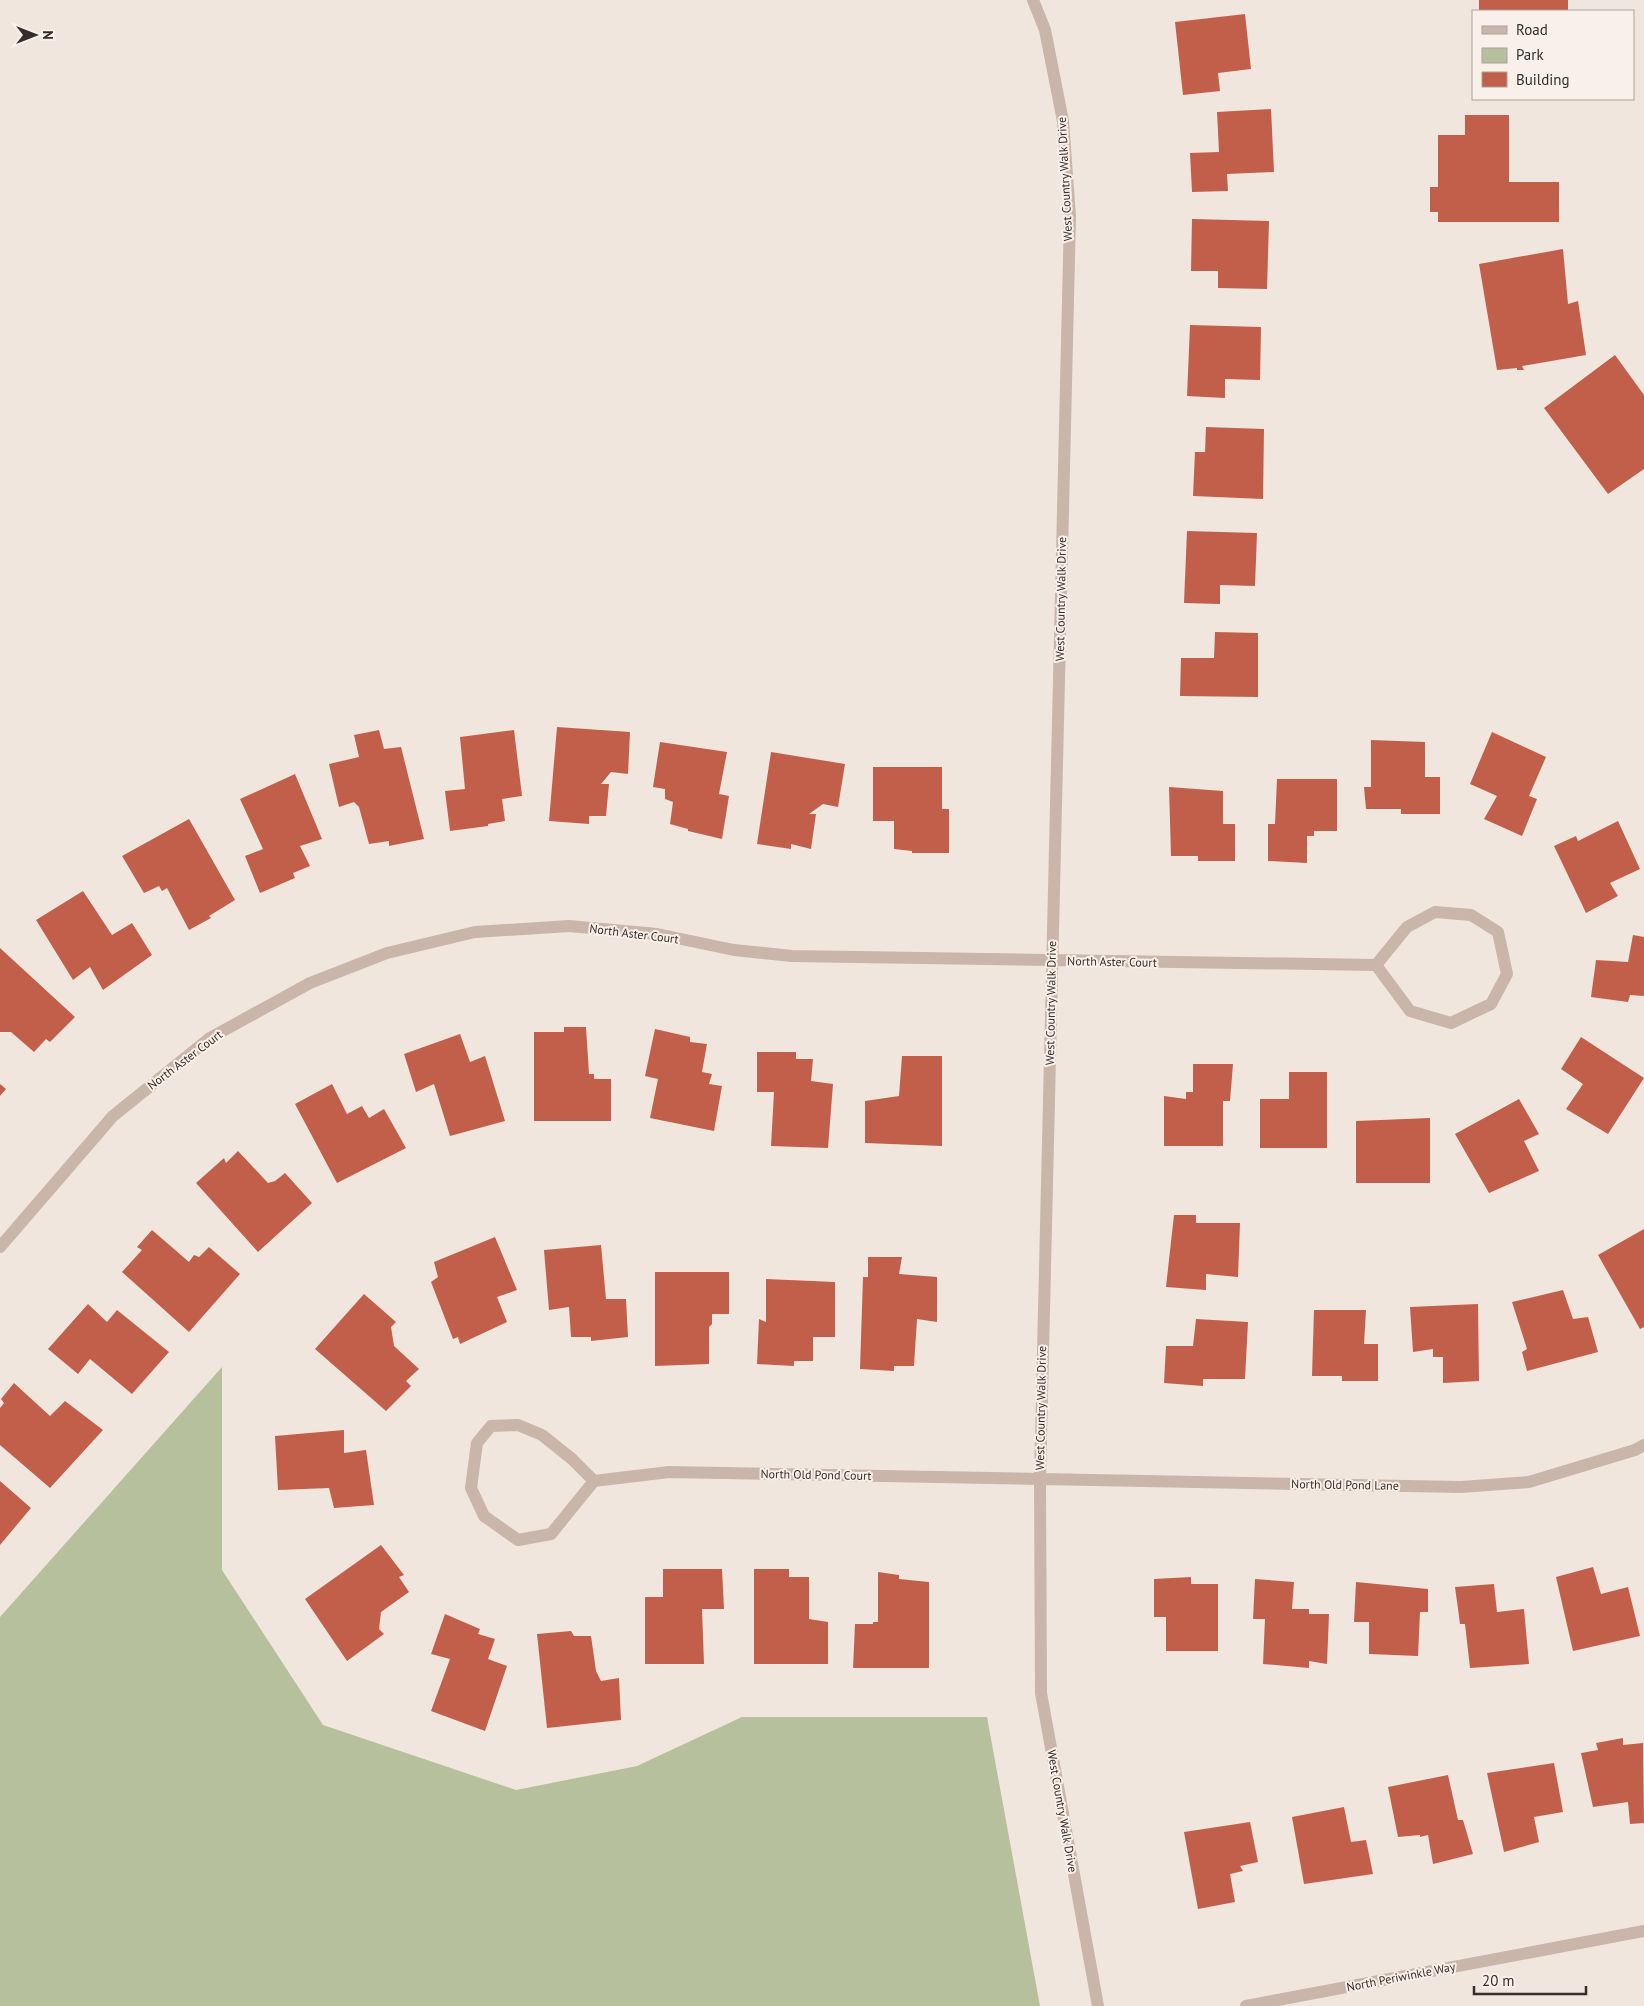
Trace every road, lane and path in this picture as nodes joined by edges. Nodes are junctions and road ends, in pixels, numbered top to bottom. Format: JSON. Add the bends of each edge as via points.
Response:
{"nodes":[{"id":1,"x":1033,"y":0,"type":"edge"},
{"id":2,"x":1052,"y":961,"type":"junction"},
{"id":3,"x":1376,"y":966,"type":"junction"},
{"id":4,"x":0,"y":1247,"type":"edge"},
{"id":5,"x":1644,"y":1445,"type":"edge"},
{"id":6,"x":1040,"y":1479,"type":"junction"},
{"id":7,"x":594,"y":1481,"type":"junction"},
{"id":8,"x":1644,"y":1931,"type":"edge"},
{"id":9,"x":1098,"y":2006,"type":"edge"},
{"id":10,"x":1246,"y":2006,"type":"edge"}],
"edges":[{"from":1,"to":2,"type":"street","name":"West Country Walk Drive","via":[[1045,30],[1063,121],[1070,216]]},
{"from":2,"to":3,"type":"street","name":"North Aster Court"},
{"from":2,"to":4,"type":"street","name":"North Aster Court","via":[[792,956],[734,950],[656,934],[569,926],[475,932],[387,953],[310,983],[210,1038],[113,1116]]},
{"from":2,"to":6,"type":"street","name":"West Country Walk Drive"},
{"from":3,"to":3,"type":"street","via":[[1410,1011],[1451,1023],[1491,1004],[1507,974],[1498,932],[1471,915],[1434,912],[1406,927]]},
{"from":5,"to":6,"type":"street","name":"North Old Pond Lane","via":[[1529,1482],[1461,1487]]},
{"from":6,"to":7,"type":"street","name":"North Old Pond Court","via":[[669,1472]]},
{"from":6,"to":9,"type":"street","name":"West Country Walk Drive","via":[[1041,1693]]},
{"from":7,"to":7,"type":"street","via":[[551,1534],[518,1540],[484,1516],[471,1488],[477,1442],[491,1426],[518,1425],[542,1435]]},
{"from":8,"to":10,"type":"street","name":"North Periwinkle Way"}]}
